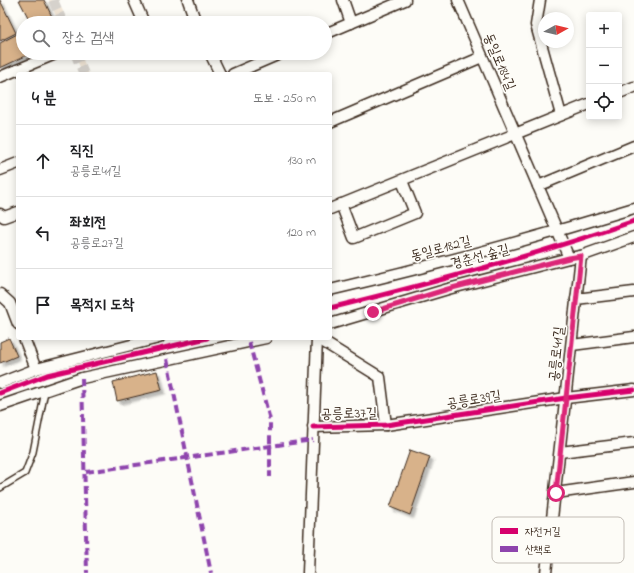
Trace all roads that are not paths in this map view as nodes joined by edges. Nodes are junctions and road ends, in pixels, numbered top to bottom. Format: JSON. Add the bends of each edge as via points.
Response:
{"nodes":[{"id":1,"x":134,"y":0,"type":"edge"},
{"id":2,"x":188,"y":0,"type":"edge"},
{"id":3,"x":343,"y":0,"type":"edge"},
{"id":4,"x":405,"y":0,"type":"edge"},
{"id":5,"x":458,"y":0,"type":"edge"},
{"id":6,"x":540,"y":0,"type":"edge"},
{"id":7,"x":141,"y":16,"type":"edge"},
{"id":8,"x":194,"y":16,"type":"edge"},
{"id":9,"x":351,"y":23,"type":"junction"},
{"id":10,"x":332,"y":31,"type":"edge"},
{"id":11,"x":482,"y":57,"type":"junction"},
{"id":12,"x":41,"y":60,"type":"edge"},
{"id":13,"x":213,"y":60,"type":"edge"},
{"id":14,"x":266,"y":60,"type":"edge"},
{"id":15,"x":219,"y":72,"type":"edge"},
{"id":16,"x":238,"y":72,"type":"edge"},
{"id":17,"x":0,"y":77,"type":"edge"},
{"id":18,"x":634,"y":87,"type":"edge"},
{"id":19,"x":622,"y":92,"type":"edge"},
{"id":20,"x":586,"y":105,"type":"edge"},
{"id":21,"x":561,"y":115,"type":"junction"},
{"id":22,"x":332,"y":121,"type":"edge"},
{"id":23,"x":514,"y":135,"type":"junction"},
{"id":24,"x":634,"y":146,"type":"edge"},
{"id":25,"x":16,"y":164,"type":"edge"},
{"id":26,"x":0,"y":170,"type":"edge"},
{"id":27,"x":402,"y":181,"type":"junction"},
{"id":28,"x":538,"y":186,"type":"junction"},
{"id":29,"x":341,"y":204,"type":"junction"},
{"id":30,"x":332,"y":208,"type":"edge"},
{"id":31,"x":634,"y":208,"type":"edge"},
{"id":32,"x":16,"y":213,"type":"edge"},
{"id":33,"x":0,"y":214,"type":"edge"},
{"id":34,"x":558,"y":231,"type":"junction"},
{"id":35,"x":634,"y":237,"type":"edge"},
{"id":36,"x":581,"y":256,"type":"junction"},
{"id":37,"x":569,"y":258,"type":"junction"},
{"id":38,"x":332,"y":290,"type":"edge"},
{"id":39,"x":634,"y":292,"type":"edge"},
{"id":40,"x":0,"y":294,"type":"edge"},
{"id":41,"x":16,"y":298,"type":"edge"},
{"id":42,"x":576,"y":299,"type":"junction"},
{"id":43,"x":10,"y":303,"type":"junction"},
{"id":44,"x":16,"y":319,"type":"edge"},
{"id":45,"x":332,"y":323,"type":"edge"},
{"id":46,"x":634,"y":337,"type":"edge"},
{"id":47,"x":25,"y":340,"type":"edge"},
{"id":48,"x":151,"y":340,"type":"edge"},
{"id":49,"x":255,"y":340,"type":"edge"},
{"id":50,"x":317,"y":340,"type":"edge"},
{"id":51,"x":320,"y":340,"type":"edge"},
{"id":52,"x":572,"y":346,"type":"junction"},
{"id":53,"x":36,"y":369,"type":"junction"},
{"id":54,"x":0,"y":383,"type":"edge"},
{"id":55,"x":634,"y":390,"type":"edge"},
{"id":56,"x":45,"y":392,"type":"junction"},
{"id":57,"x":566,"y":398,"type":"junction"},
{"id":58,"x":0,"y":406,"type":"edge"},
{"id":59,"x":386,"y":425,"type":"junction"},
{"id":60,"x":313,"y":427,"type":"junction"},
{"id":61,"x":634,"y":443,"type":"edge"},
{"id":62,"x":560,"y":452,"type":"junction"},
{"id":63,"x":634,"y":482,"type":"edge"},
{"id":64,"x":0,"y":488,"type":"edge"},
{"id":65,"x":556,"y":493,"type":"junction"},
{"id":66,"x":553,"y":517,"type":"edge"},
{"id":67,"x":547,"y":563,"type":"edge"},
{"id":68,"x":308,"y":573,"type":"edge"},
{"id":69,"x":546,"y":573,"type":"edge"}],
"edges":[{"from":1,"to":7,"type":"street"},
{"from":2,"to":8,"type":"street"},
{"from":3,"to":9,"type":"street"},
{"from":4,"to":9,"type":"street"},
{"from":5,"to":11,"type":"street","name":"동일로184길"},
{"from":6,"to":21,"type":"street","via":[[536,25]]},
{"from":9,"to":10,"type":"street"},
{"from":11,"to":22,"type":"street"},
{"from":11,"to":23,"type":"street","name":"동일로184길"},
{"from":12,"to":17,"type":"street"},
{"from":13,"to":15,"type":"street"},
{"from":14,"to":16,"type":"street"},
{"from":18,"to":19,"type":"street"},
{"from":20,"to":21,"type":"street"},
{"from":21,"to":23,"type":"street"},
{"from":23,"to":27,"type":"street"},
{"from":23,"to":28,"type":"street","name":"동일로184길"},
{"from":24,"to":28,"type":"street"},
{"from":25,"to":26,"type":"street"},
{"from":27,"to":29,"type":"street"},
{"from":27,"to":29,"type":"street","via":[[415,213],[354,238]]},
{"from":28,"to":34,"type":"street","name":"동일로184길"},
{"from":29,"to":30,"type":"street"},
{"from":31,"to":34,"type":"street"},
{"from":32,"to":33,"type":"street","via":[[4,217]]},
{"from":34,"to":37,"type":"street","name":"동일로184길"},
{"from":34,"to":38,"type":"street","name":"동일로182길","via":[[431,266]]},
{"from":35,"to":36,"type":"street"},
{"from":36,"to":37,"type":"street"},
{"from":36,"to":42,"type":"street","name":"공릉로41길"},
{"from":37,"to":45,"type":"street","via":[[448,289]]},
{"from":39,"to":42,"type":"street"},
{"from":40,"to":43,"type":"street"},
{"from":41,"to":43,"type":"street"},
{"from":42,"to":52,"type":"street","name":"공릉로41길"},
{"from":43,"to":44,"type":"street"},
{"from":46,"to":52,"type":"street"},
{"from":47,"to":53,"type":"street"},
{"from":48,"to":53,"type":"street"},
{"from":49,"to":56,"type":"street","via":[[82,378]]},
{"from":50,"to":60,"type":"street","name":"공릉로37길"},
{"from":51,"to":59,"type":"street","via":[[380,378]]},
{"from":52,"to":57,"type":"street","name":"공릉로41길"},
{"from":53,"to":54,"type":"street"},
{"from":55,"to":57,"type":"street","name":"공릉로39길"},
{"from":56,"to":58,"type":"street"},
{"from":56,"to":64,"type":"lane","via":[[33,452],[25,473]]},
{"from":57,"to":59,"type":"street","name":"공릉로39길"},
{"from":57,"to":62,"type":"street","name":"공릉로41길"},
{"from":59,"to":60,"type":"street","name":"공릉로37길"},
{"from":60,"to":68,"type":"street","name":"공릉로37길"},
{"from":61,"to":62,"type":"street"},
{"from":62,"to":65,"type":"street","name":"공릉로41길"},
{"from":63,"to":65,"type":"street"},
{"from":65,"to":66,"type":"street","name":"공릉로41길"},
{"from":67,"to":69,"type":"street","name":"공릉로41길"}]}
